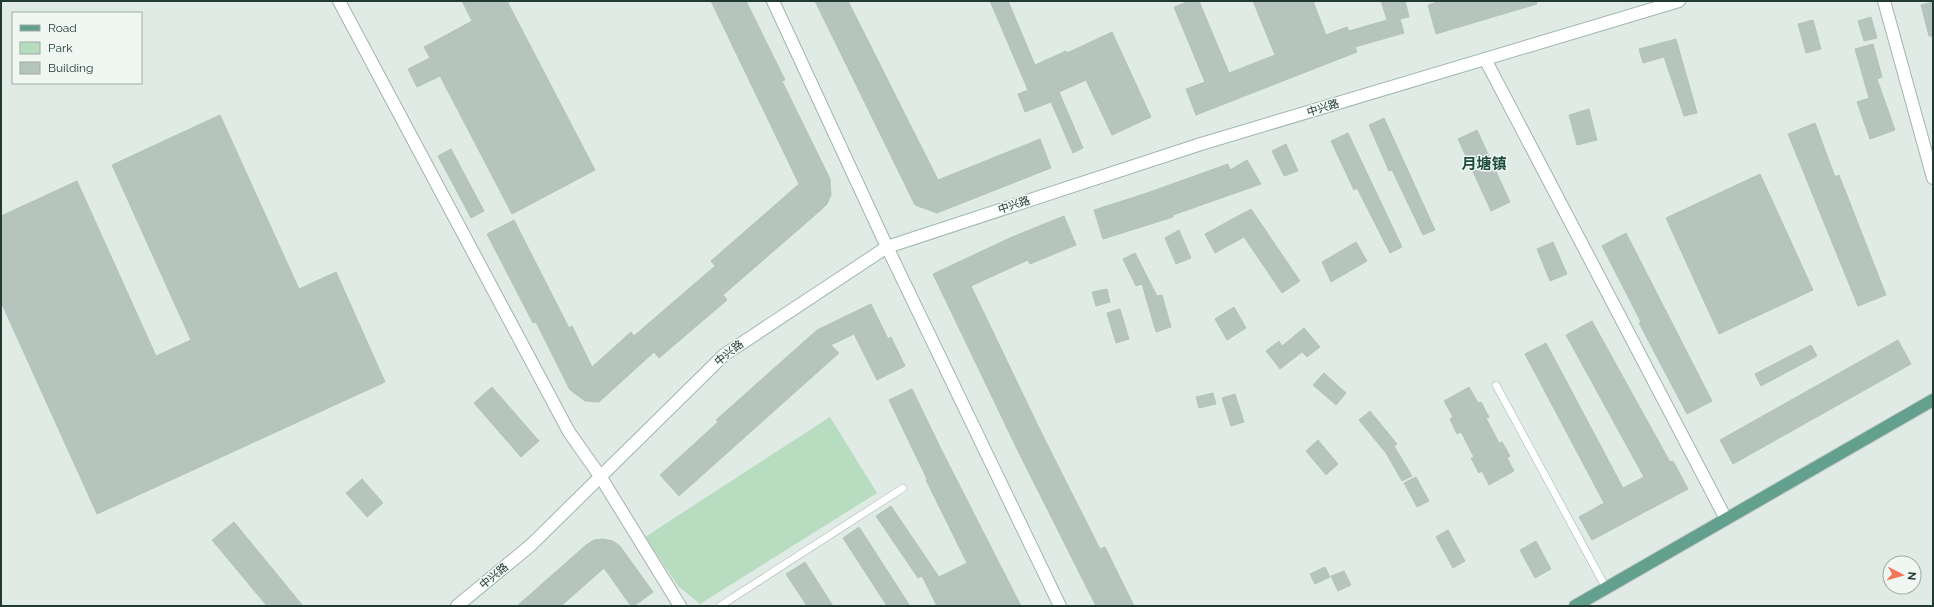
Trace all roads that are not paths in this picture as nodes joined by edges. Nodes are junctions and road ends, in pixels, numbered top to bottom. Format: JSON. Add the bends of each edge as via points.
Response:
{"nodes":[{"id":1,"x":339,"y":1,"type":"edge"},
{"id":2,"x":773,"y":1,"type":"edge"},
{"id":3,"x":1679,"y":1,"type":"edge"},
{"id":4,"x":1884,"y":1,"type":"edge"},
{"id":5,"x":1485,"y":59,"type":"junction"},
{"id":6,"x":1933,"y":178,"type":"edge"},
{"id":7,"x":887,"y":247,"type":"junction"},
{"id":8,"x":1496,"y":385,"type":"dead end"},
{"id":9,"x":1933,"y":400,"type":"edge"},
{"id":10,"x":600,"y":476,"type":"junction"},
{"id":11,"x":903,"y":488,"type":"dead end"},
{"id":12,"x":1726,"y":519,"type":"junction"},
{"id":13,"x":1606,"y":588,"type":"junction"},
{"id":14,"x":457,"y":606,"type":"edge"},
{"id":15,"x":680,"y":606,"type":"edge"},
{"id":16,"x":720,"y":606,"type":"edge"},
{"id":17,"x":1060,"y":606,"type":"edge"},
{"id":18,"x":1575,"y":606,"type":"edge"}],
"edges":[{"from":1,"to":10,"type":"main road","via":[[566,425]]},
{"from":2,"to":7,"type":"main road"},
{"from":3,"to":5,"type":"main road","name":"中兴路"},
{"from":4,"to":6,"type":"main road"},
{"from":5,"to":7,"type":"main road","name":"中兴路","via":[[1201,144]]},
{"from":5,"to":12,"type":"main road"},
{"from":7,"to":10,"type":"main road","name":"中兴路","via":[[724,355]]},
{"from":7,"to":17,"type":"main road"},
{"from":8,"to":13,"type":"lane"},
{"from":9,"to":12,"type":"main road"},
{"from":10,"to":14,"type":"main road","name":"中兴路","via":[[531,545]]},
{"from":10,"to":15,"type":"main road"},
{"from":11,"to":16,"type":"lane"},
{"from":12,"to":13,"type":"main road"},
{"from":13,"to":18,"type":"main road"}]}
